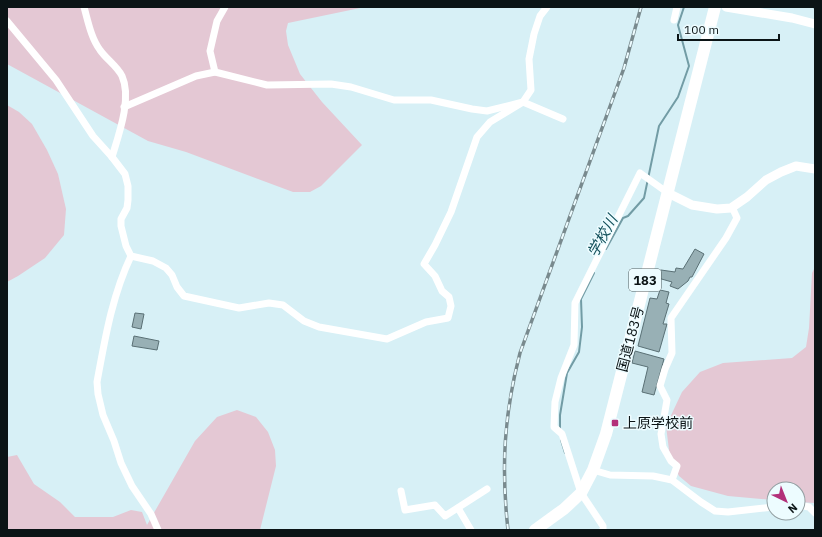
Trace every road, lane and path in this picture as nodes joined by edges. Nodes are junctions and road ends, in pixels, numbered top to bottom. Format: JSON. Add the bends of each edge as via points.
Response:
{"nodes":[{"id":1,"x":84,"y":7,"type":"edge"},
{"id":2,"x":225,"y":7,"type":"edge"},
{"id":3,"x":547,"y":7,"type":"edge"},
{"id":4,"x":677,"y":7,"type":"edge"},
{"id":5,"x":715,"y":7,"type":"edge"},
{"id":6,"x":726,"y":7,"type":"edge"},
{"id":7,"x":674,"y":20,"type":"dead end"},
{"id":8,"x":7,"y":21,"type":"edge"},
{"id":9,"x":815,"y":24,"type":"edge"},
{"id":10,"x":215,"y":72,"type":"junction"},
{"id":11,"x":523,"y":102,"type":"junction"},
{"id":12,"x":124,"y":107,"type":"junction"},
{"id":13,"x":563,"y":119,"type":"dead end"},
{"id":14,"x":112,"y":156,"type":"junction"},
{"id":15,"x":815,"y":169,"type":"edge"},
{"id":16,"x":668,"y":193,"type":"junction"},
{"id":17,"x":732,"y":207,"type":"junction"},
{"id":18,"x":131,"y":256,"type":"junction"},
{"id":19,"x":592,"y":470,"type":"junction"},
{"id":20,"x":672,"y":480,"type":"junction"},
{"id":21,"x":488,"y":489,"type":"dead end"},
{"id":22,"x":401,"y":492,"type":"dead end"},
{"id":23,"x":581,"y":493,"type":"junction"},
{"id":24,"x":806,"y":506,"type":"edge"},
{"id":25,"x":458,"y":508,"type":"junction"},
{"id":26,"x":766,"y":508,"type":"edge"},
{"id":27,"x":815,"y":513,"type":"edge"},
{"id":28,"x":158,"y":530,"type":"edge"},
{"id":29,"x":471,"y":530,"type":"edge"},
{"id":30,"x":535,"y":530,"type":"edge"},
{"id":31,"x":602,"y":530,"type":"edge"}],
"edges":[{"from":1,"to":12,"type":"street","via":[[95,41],[121,74],[125,86]]},
{"from":2,"to":10,"type":"street","via":[[217,21],[210,51]]},
{"from":3,"to":11,"type":"street","via":[[540,16],[534,34],[529,59],[531,90]]},
{"from":4,"to":7,"type":"street"},
{"from":5,"to":16,"type":"highway","name":"国道183号","number":"183"},
{"from":6,"to":9,"type":"street"},
{"from":8,"to":14,"type":"street","via":[[56,80],[93,136]]},
{"from":10,"to":11,"type":"street","via":[[268,85],[331,84],[351,87],[394,100],[431,100],[487,111]]},
{"from":10,"to":12,"type":"street","via":[[196,76]]},
{"from":11,"to":13,"type":"street"},
{"from":11,"to":18,"type":"street","via":[[490,122],[477,137],[451,212],[424,264],[449,297],[451,306],[448,318],[426,322],[387,339],[320,327],[304,321],[283,305],[269,303],[239,308],[184,296],[166,268],[153,261]]},
{"from":12,"to":14,"type":"street"},
{"from":14,"to":18,"type":"street","via":[[127,180],[127,208],[121,219],[121,226],[122,236]]},
{"from":15,"to":17,"type":"street","via":[[796,166],[781,172],[766,180]]},
{"from":16,"to":17,"type":"street","via":[[692,205],[717,209]]},
{"from":16,"to":19,"type":"highway","name":"国道183号","number":"183","via":[[606,434]]},
{"from":16,"to":23,"type":"street","via":[[640,174],[575,303],[574,345],[555,402],[554,427],[562,434]]},
{"from":17,"to":20,"type":"street","via":[[737,218],[671,318],[672,353],[660,386],[667,400],[660,434],[663,447],[677,466]]},
{"from":18,"to":28,"type":"street","via":[[112,307],[97,382],[98,394],[102,415],[121,463]]},
{"from":19,"to":20,"type":"street","via":[[610,475],[653,476]]},
{"from":19,"to":23,"type":"highway","name":"国道183号","number":"183"},
{"from":20,"to":26,"type":"street","via":[[716,511]]},
{"from":21,"to":25,"type":"street"},
{"from":22,"to":25,"type":"street","via":[[405,510],[436,506],[445,516]]},
{"from":23,"to":30,"type":"highway","name":"国道183号","number":"183"},
{"from":23,"to":31,"type":"street","via":[[603,526]]},
{"from":24,"to":27,"type":"street"},
{"from":25,"to":29,"type":"street"}]}
